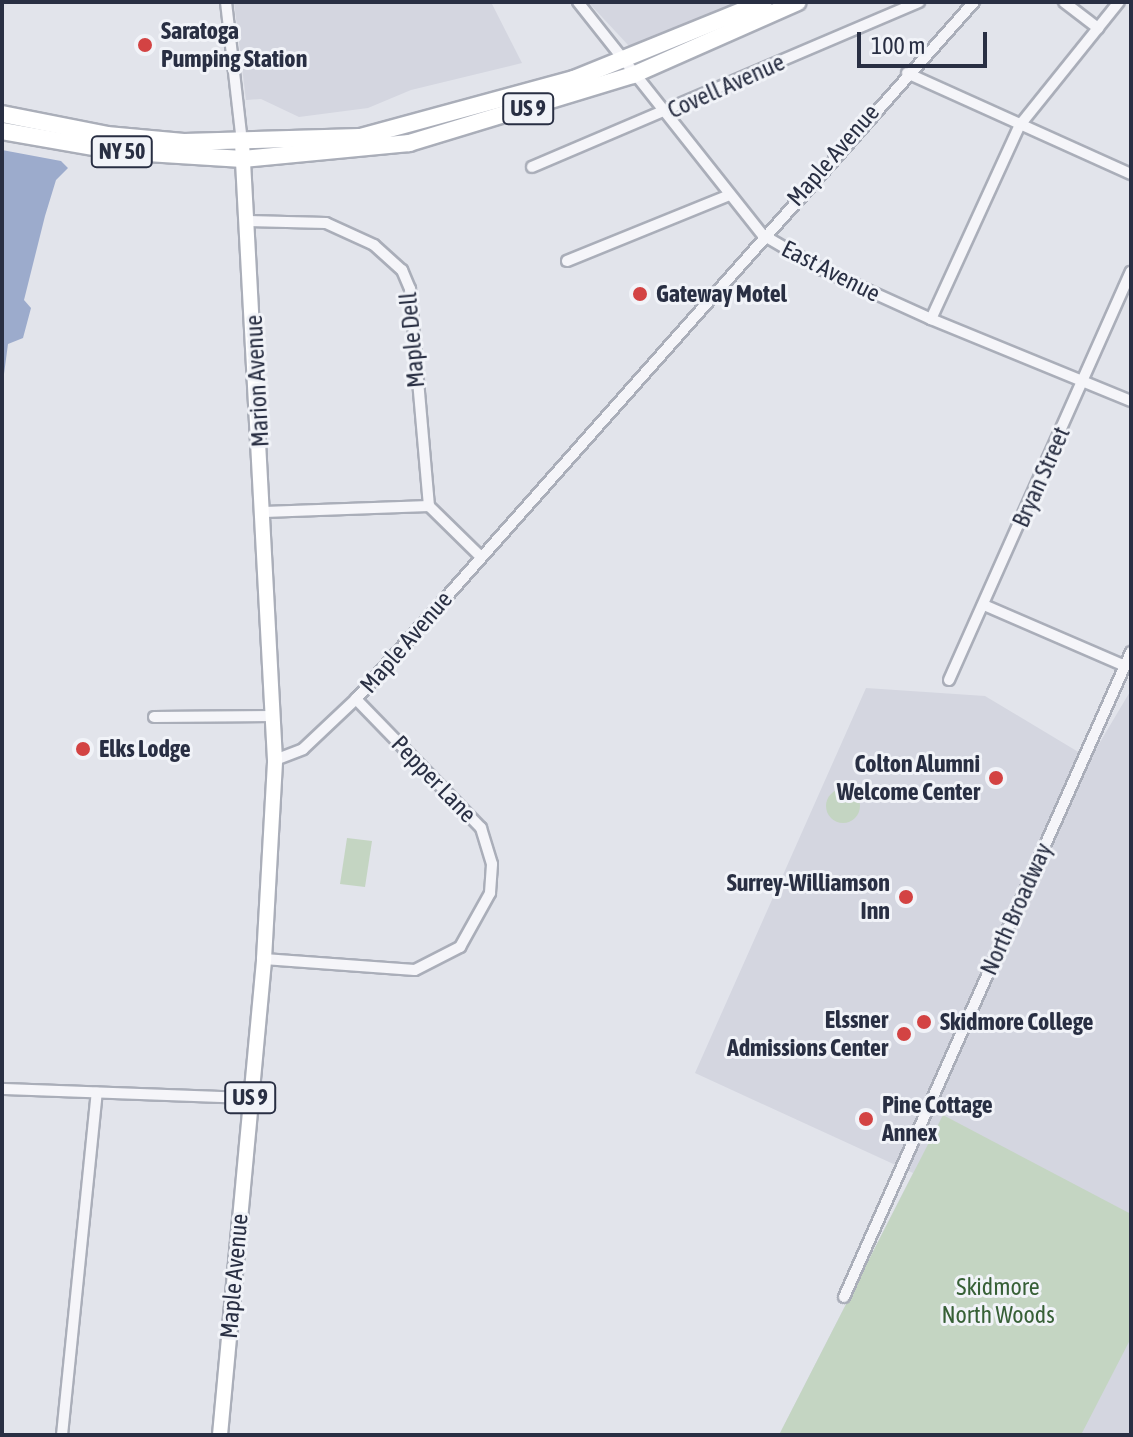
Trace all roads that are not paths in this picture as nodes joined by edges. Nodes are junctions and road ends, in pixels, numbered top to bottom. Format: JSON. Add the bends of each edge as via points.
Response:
{"nodes":[{"id":1,"x":226,"y":2,"type":"edge"},
{"id":2,"x":578,"y":2,"type":"edge"},
{"id":3,"x":764,"y":2,"type":"edge"},
{"id":4,"x":798,"y":2,"type":"edge"},
{"id":5,"x":919,"y":2,"type":"edge"},
{"id":6,"x":974,"y":2,"type":"edge"},
{"id":7,"x":1064,"y":2,"type":"edge"},
{"id":8,"x":1119,"y":2,"type":"edge"},
{"id":9,"x":1098,"y":28,"type":"junction"},
{"id":10,"x":622,"y":60,"type":"junction"},
{"id":11,"x":907,"y":73,"type":"junction"},
{"id":12,"x":633,"y":75,"type":"junction"},
{"id":13,"x":2,"y":114,"type":"edge"},
{"id":14,"x":663,"y":115,"type":"junction"},
{"id":15,"x":1020,"y":125,"type":"junction"},
{"id":16,"x":2,"y":131,"type":"edge"},
{"id":17,"x":243,"y":151,"type":"junction"},
{"id":18,"x":532,"y":167,"type":"dead end"},
{"id":19,"x":1131,"y":174,"type":"edge"},
{"id":20,"x":727,"y":196,"type":"junction"},
{"id":21,"x":248,"y":221,"type":"junction"},
{"id":22,"x":763,"y":235,"type":"junction"},
{"id":23,"x":567,"y":261,"type":"dead end"},
{"id":24,"x":1131,"y":272,"type":"edge"},
{"id":25,"x":931,"y":319,"type":"junction"},
{"id":26,"x":1083,"y":381,"type":"junction"},
{"id":27,"x":1131,"y":401,"type":"edge"},
{"id":28,"x":429,"y":506,"type":"junction"},
{"id":29,"x":264,"y":512,"type":"junction"},
{"id":30,"x":481,"y":557,"type":"junction"},
{"id":31,"x":984,"y":605,"type":"junction"},
{"id":32,"x":1131,"y":652,"type":"edge"},
{"id":33,"x":1126,"y":673,"type":"edge"},
{"id":34,"x":949,"y":680,"type":"dead end"},
{"id":35,"x":356,"y":699,"type":"junction"},
{"id":36,"x":273,"y":716,"type":"junction"},
{"id":37,"x":154,"y":717,"type":"dead end"},
{"id":38,"x":275,"y":760,"type":"junction"},
{"id":39,"x":264,"y":959,"type":"junction"},
{"id":40,"x":2,"y":1089,"type":"edge"},
{"id":41,"x":97,"y":1093,"type":"junction"},
{"id":42,"x":250,"y":1098,"type":"junction"},
{"id":43,"x":844,"y":1297,"type":"dead end"},
{"id":44,"x":62,"y":1435,"type":"edge"},
{"id":45,"x":220,"y":1435,"type":"edge"}],
"edges":[{"from":1,"to":17,"type":"street","name":"Marion Avenue"},
{"from":2,"to":10,"type":"street","name":"East Avenue"},
{"from":3,"to":10,"type":"highway","number":"US 9"},
{"from":4,"to":12,"type":"highway","number":"US 9"},
{"from":5,"to":14,"type":"street","name":"Covell Avenue"},
{"from":6,"to":11,"type":"street","name":"Maple Avenue"},
{"from":7,"to":9,"type":"street"},
{"from":8,"to":9,"type":"street"},
{"from":9,"to":15,"type":"street"},
{"from":10,"to":12,"type":"street","name":"East Avenue"},
{"from":10,"to":17,"type":"highway","number":"US 9","via":[[394,130]]},
{"from":11,"to":15,"type":"street"},
{"from":11,"to":22,"type":"street","name":"Maple Avenue"},
{"from":12,"to":14,"type":"street","name":"East Avenue"},
{"from":12,"to":17,"type":"highway","number":"US 9","via":[[439,137],[303,157]]},
{"from":13,"to":17,"type":"highway","number":"NY 50","via":[[107,135]]},
{"from":14,"to":18,"type":"street","name":"Covell Avenue"},
{"from":14,"to":20,"type":"street","name":"East Avenue"},
{"from":15,"to":19,"type":"street"},
{"from":15,"to":25,"type":"street"},
{"from":16,"to":17,"type":"highway","number":"NY 50","via":[[115,151]]},
{"from":17,"to":21,"type":"main road","name":"Marion Avenue","number":"US 9"},
{"from":20,"to":22,"type":"street","name":"East Avenue"},
{"from":20,"to":23,"type":"street"},
{"from":21,"to":28,"type":"street","name":"Maple Dell","via":[[326,223],[374,245],[402,270],[410,289]]},
{"from":21,"to":29,"type":"main road","name":"Marion Avenue","number":"US 9"},
{"from":22,"to":25,"type":"street","name":"East Avenue"},
{"from":22,"to":30,"type":"street","name":"Maple Avenue"},
{"from":24,"to":26,"type":"street","name":"Bryan Street"},
{"from":25,"to":26,"type":"street","name":"East Avenue"},
{"from":26,"to":27,"type":"street","name":"East Avenue"},
{"from":26,"to":31,"type":"street","name":"Bryan Street"},
{"from":28,"to":29,"type":"street"},
{"from":28,"to":30,"type":"street"},
{"from":29,"to":36,"type":"main road","name":"Marion Avenue","number":"US 9"},
{"from":30,"to":35,"type":"street","name":"Maple Avenue"},
{"from":31,"to":33,"type":"street"},
{"from":31,"to":34,"type":"street","name":"Bryan Street"},
{"from":32,"to":33,"type":"street","name":"North Broadway"},
{"from":33,"to":43,"type":"street","name":"North Broadway"},
{"from":35,"to":38,"type":"street","name":"Maple Avenue","via":[[303,749]]},
{"from":35,"to":39,"type":"street","name":"Pepper Lane","via":[[481,828],[492,864],[490,893],[460,947],[415,970],[377,972]]},
{"from":36,"to":37,"type":"street"},
{"from":36,"to":38,"type":"main road","name":"Marion Avenue","number":"US 9"},
{"from":38,"to":39,"type":"main road","name":"Maple Avenue","number":"US 9"},
{"from":39,"to":42,"type":"main road","name":"Maple Avenue","number":"US 9"},
{"from":40,"to":41,"type":"street"},
{"from":41,"to":42,"type":"street"},
{"from":41,"to":44,"type":"street"},
{"from":42,"to":45,"type":"main road","name":"Maple Avenue","number":"US 9"}]}
